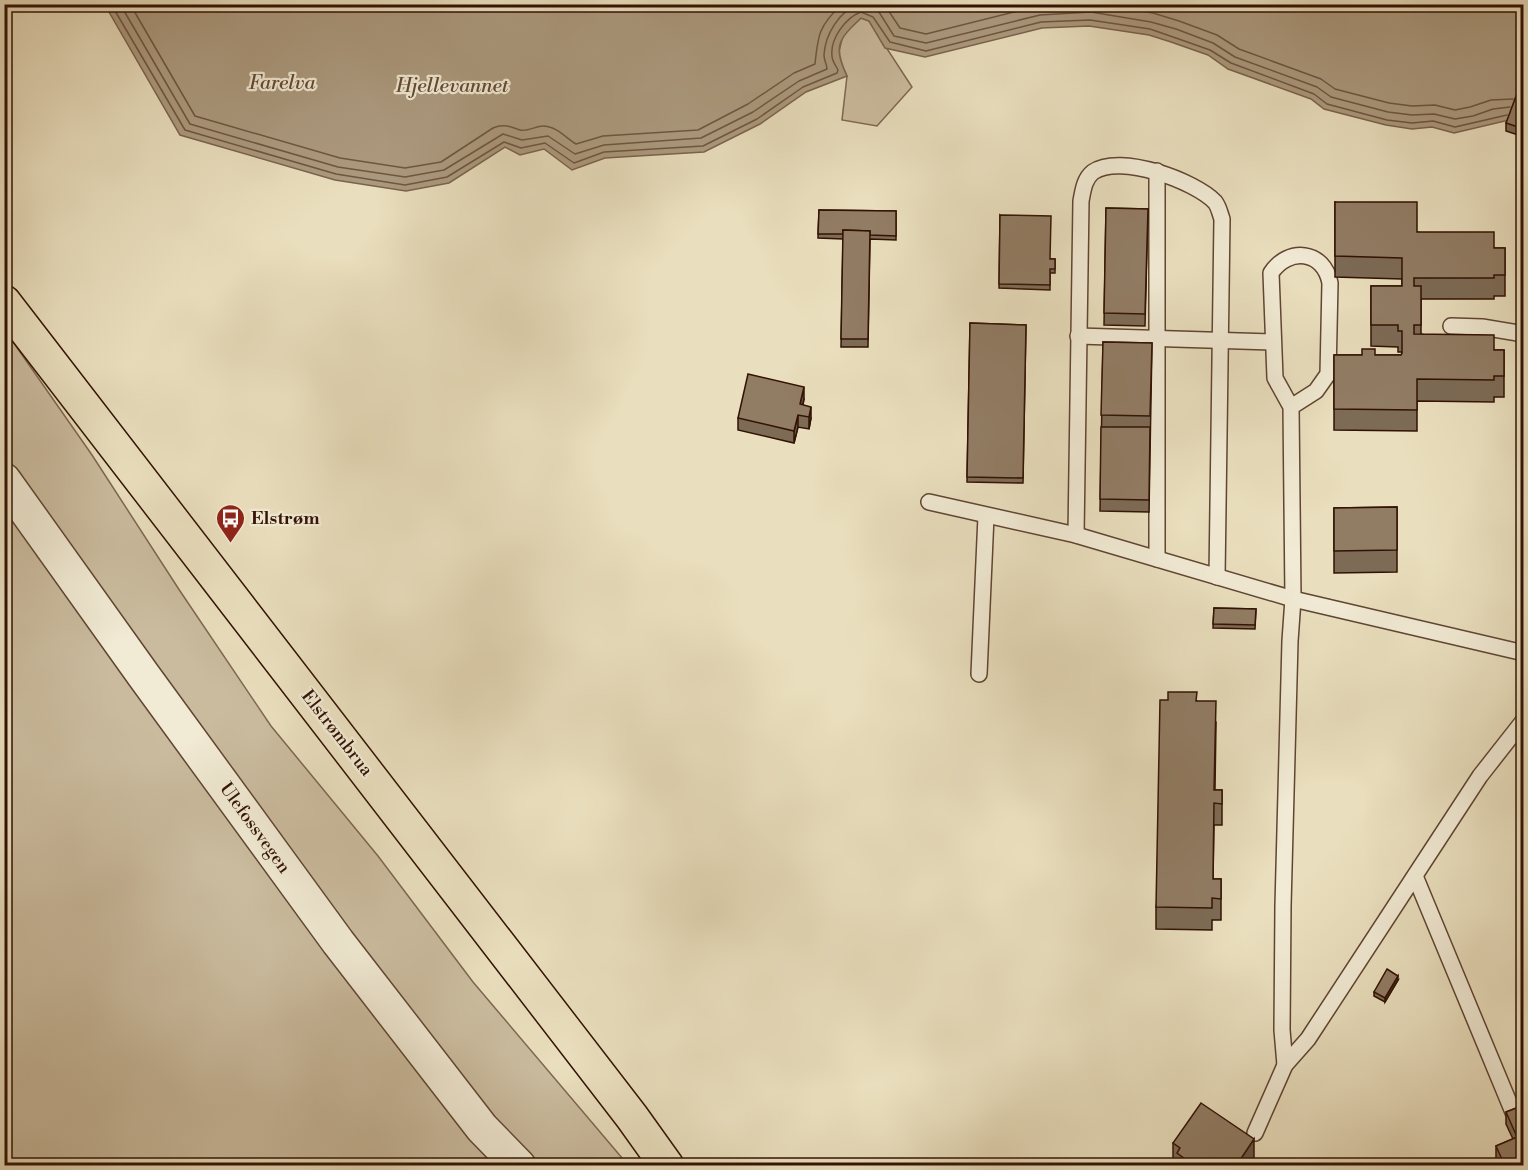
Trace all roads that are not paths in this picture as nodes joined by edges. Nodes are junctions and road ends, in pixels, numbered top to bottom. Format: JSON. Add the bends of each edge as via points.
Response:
{"nodes":[{"id":1,"x":1156,"y":171,"type":"junction"},
{"id":2,"x":4,"y":302,"type":"edge"},
{"id":3,"x":1451,"y":326,"type":"dead end"},
{"id":4,"x":1524,"y":334,"type":"edge"},
{"id":5,"x":1078,"y":336,"type":"junction"},
{"id":6,"x":1157,"y":338,"type":"junction"},
{"id":7,"x":1221,"y":340,"type":"junction"},
{"id":8,"x":1273,"y":342,"type":"junction"},
{"id":9,"x":1291,"y":407,"type":"junction"},
{"id":10,"x":4,"y":480,"type":"edge"},
{"id":11,"x":930,"y":502,"type":"dead end"},
{"id":12,"x":986,"y":516,"type":"junction"},
{"id":13,"x":1076,"y":535,"type":"junction"},
{"id":14,"x":1158,"y":559,"type":"junction"},
{"id":15,"x":1217,"y":577,"type":"junction"},
{"id":16,"x":1293,"y":599,"type":"junction"},
{"id":17,"x":1524,"y":653,"type":"edge"},
{"id":18,"x":979,"y":674,"type":"dead end"},
{"id":19,"x":1524,"y":720,"type":"edge"},
{"id":20,"x":1415,"y":876,"type":"junction"},
{"id":21,"x":1285,"y":1065,"type":"junction"},
{"id":22,"x":1513,"y":1112,"type":"edge"},
{"id":23,"x":1255,"y":1133,"type":"dead end"},
{"id":24,"x":519,"y":1166,"type":"edge"},
{"id":25,"x":668,"y":1166,"type":"edge"}],
"edges":[{"from":1,"to":5,"type":"lane","via":[[1104,167],[1092,173],[1084,185]]},
{"from":1,"to":6,"type":"lane"},
{"from":1,"to":7,"type":"lane","via":[[1202,192],[1217,204],[1222,219]]},
{"from":2,"to":25,"type":"main road","name":"Elstrømbrua"},
{"from":3,"to":4,"type":"lane"},
{"from":5,"to":6,"type":"lane"},
{"from":5,"to":13,"type":"lane"},
{"from":6,"to":7,"type":"lane"},
{"from":6,"to":14,"type":"lane"},
{"from":7,"to":8,"type":"lane"},
{"from":7,"to":15,"type":"lane"},
{"from":8,"to":9,"type":"lane","via":[[1275,378]]},
{"from":8,"to":9,"type":"lane","via":[[1271,273],[1278,263],[1292,256],[1320,262],[1330,283],[1328,374],[1316,391]]},
{"from":9,"to":16,"type":"lane"},
{"from":10,"to":24,"type":"street","name":"Ulefossvegen","via":[[338,942],[482,1128]]},
{"from":11,"to":12,"type":"lane"},
{"from":12,"to":13,"type":"lane"},
{"from":12,"to":18,"type":"lane"},
{"from":13,"to":14,"type":"lane"},
{"from":14,"to":15,"type":"lane"},
{"from":15,"to":16,"type":"lane"},
{"from":16,"to":17,"type":"lane"},
{"from":16,"to":21,"type":"lane","via":[[1283,906]]},
{"from":19,"to":20,"type":"lane","via":[[1480,776]]},
{"from":20,"to":21,"type":"lane","via":[[1308,1040]]},
{"from":20,"to":22,"type":"lane"},
{"from":21,"to":23,"type":"lane"}]}
